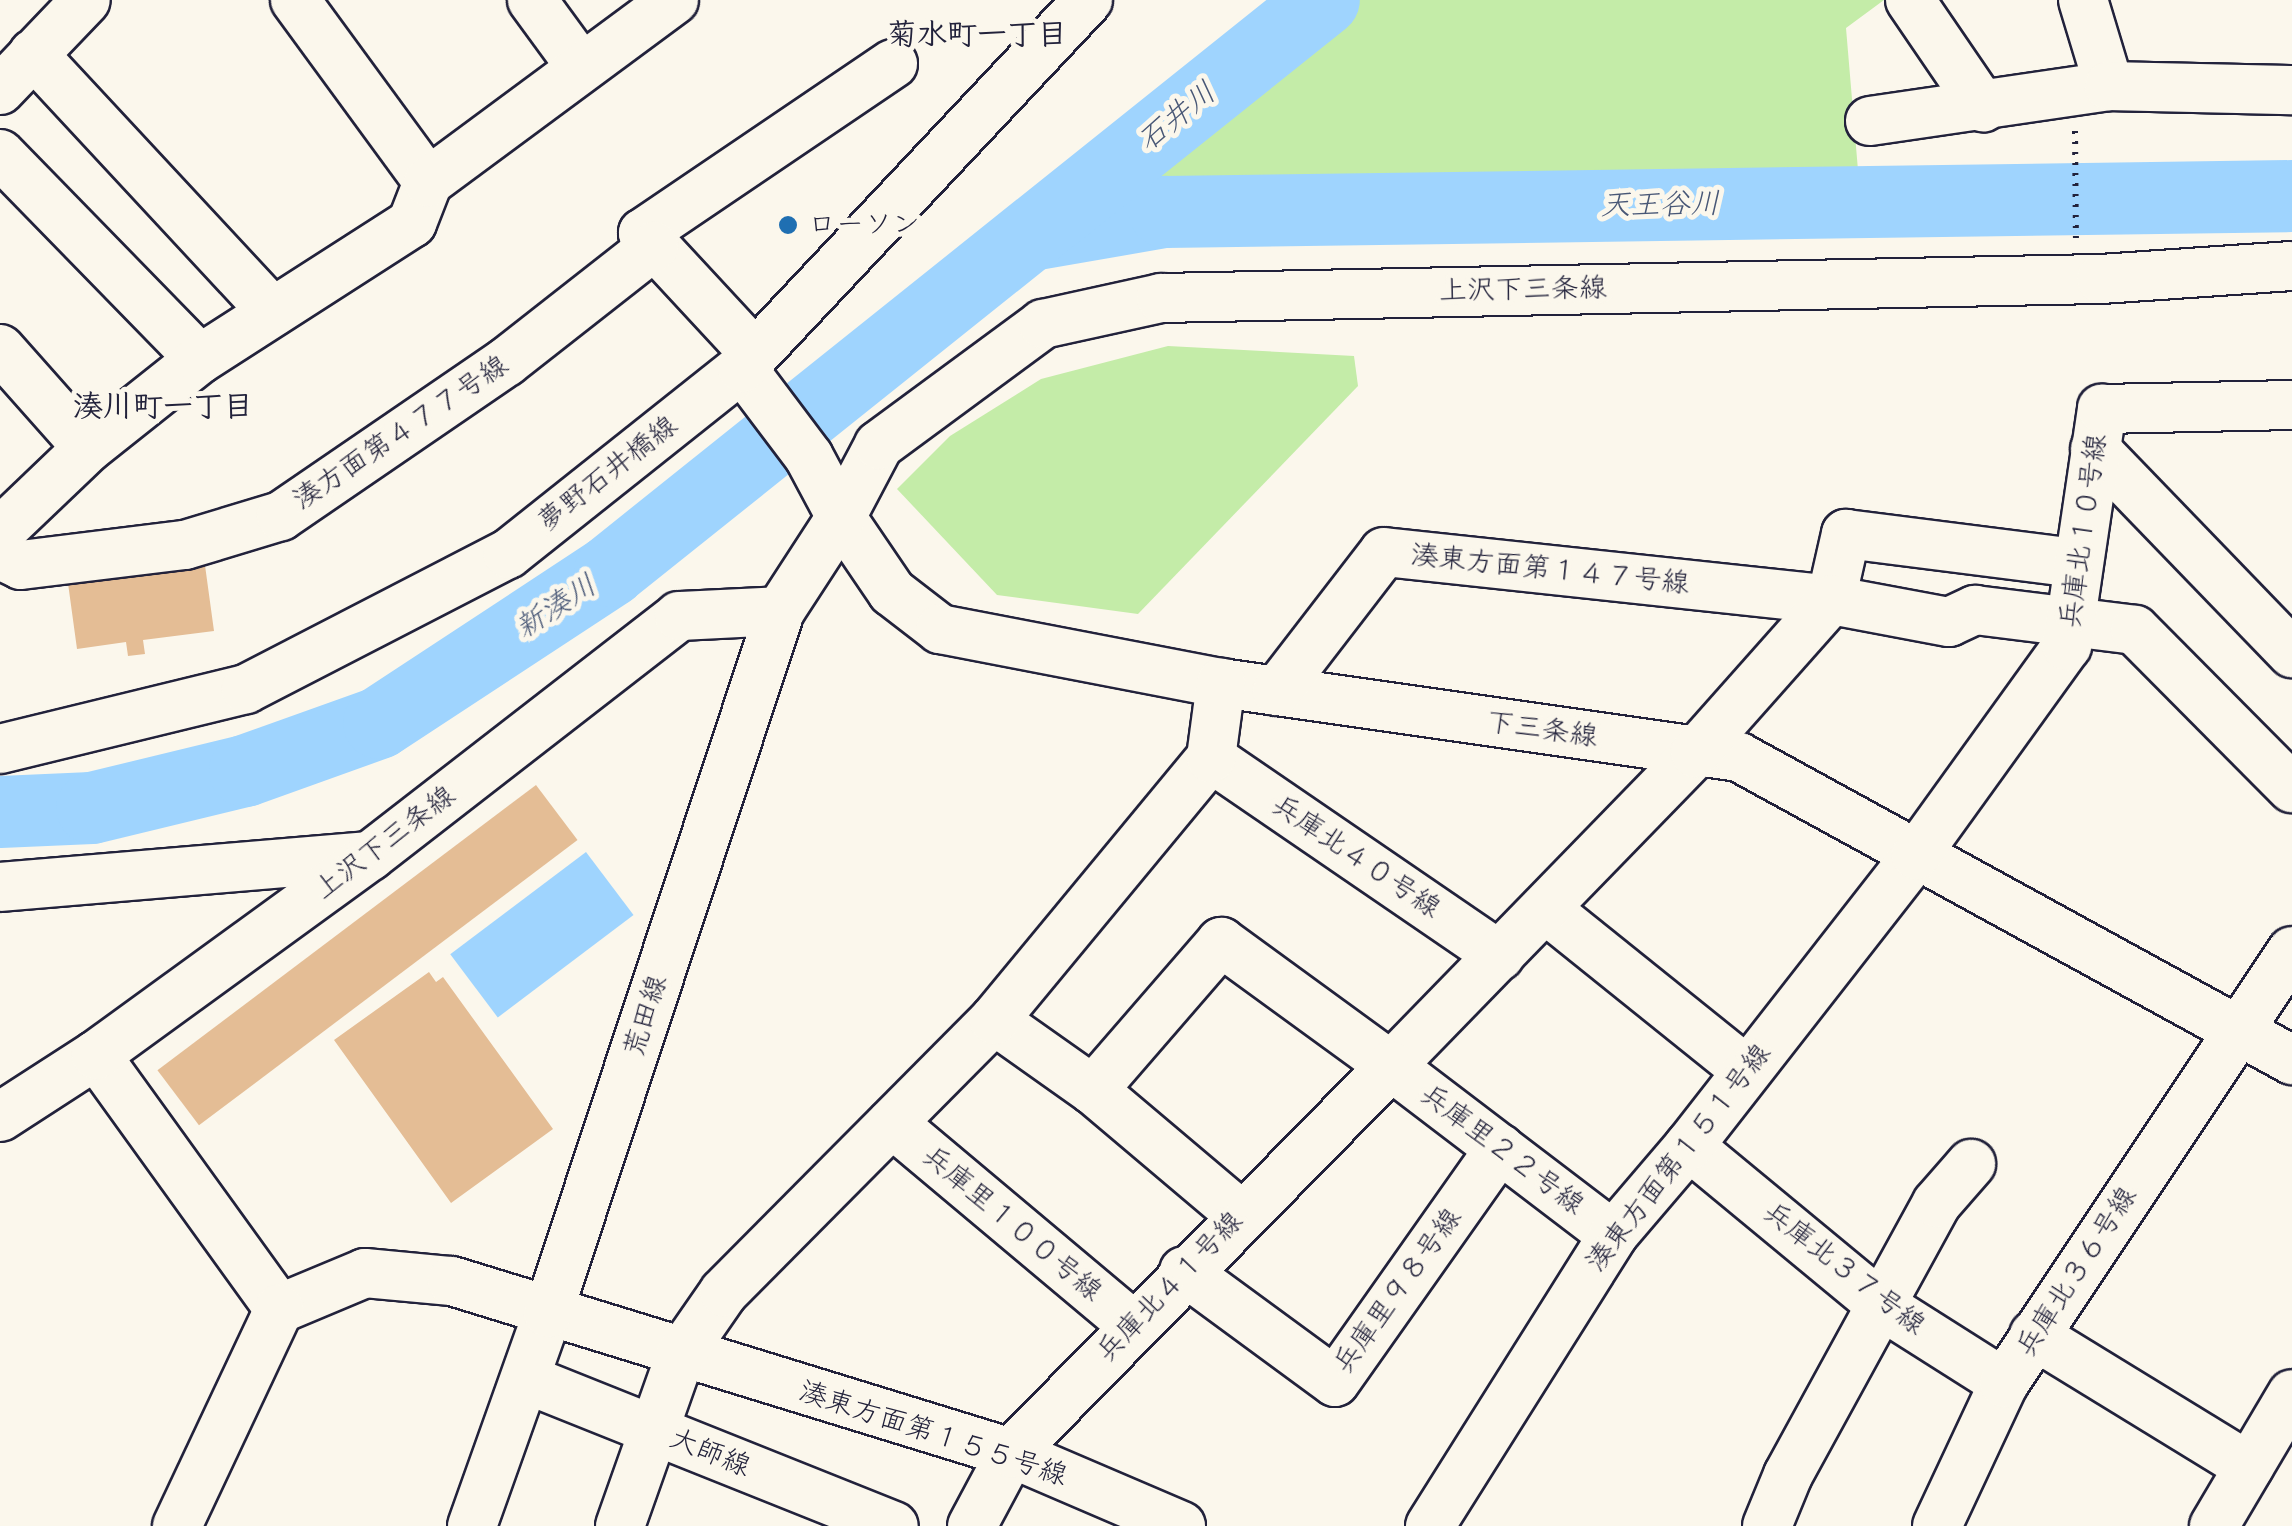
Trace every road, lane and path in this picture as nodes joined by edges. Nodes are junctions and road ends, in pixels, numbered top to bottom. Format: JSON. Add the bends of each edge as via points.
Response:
{"nodes":[{"id":1,"x":295,"y":0,"type":"edge"},
{"id":2,"x":532,"y":0,"type":"edge"},
{"id":3,"x":674,"y":0,"type":"edge"},
{"id":4,"x":1088,"y":0,"type":"edge"},
{"id":5,"x":1910,"y":0,"type":"edge"},
{"id":6,"x":2083,"y":0,"type":"edge"},
{"id":7,"x":74,"y":3,"type":"edge"},
{"id":8,"x":33,"y":54,"type":"junction"},
{"id":9,"x":893,"y":64,"type":"dead end"},
{"id":10,"x":581,"y":67,"type":"junction"},
{"id":11,"x":0,"y":90,"type":"edge"},
{"id":12,"x":2292,"y":90,"type":"edge"},
{"id":13,"x":2092,"y":100,"type":"junction"},
{"id":14,"x":1983,"y":106,"type":"junction"},
{"id":15,"x":1870,"y":121,"type":"dead end"},
{"id":16,"x":0,"y":154,"type":"edge"},
{"id":17,"x":428,"y":182,"type":"junction"},
{"id":18,"x":2076,"y":240,"type":"dead end"},
{"id":19,"x":654,"y":246,"type":"junction"},
{"id":20,"x":2292,"y":266,"type":"edge"},
{"id":21,"x":274,"y":312,"type":"junction"},
{"id":22,"x":0,"y":348,"type":"edge"},
{"id":23,"x":200,"y":359,"type":"junction"},
{"id":24,"x":754,"y":374,"type":"junction"},
{"id":25,"x":2292,"y":404,"type":"edge"},
{"id":26,"x":88,"y":448,"type":"junction"},
{"id":27,"x":2095,"y":449,"type":"junction"},
{"id":28,"x":841,"y":518,"type":"junction"},
{"id":29,"x":0,"y":532,"type":"edge"},
{"id":30,"x":0,"y":555,"type":"edge"},
{"id":31,"x":2078,"y":563,"type":"junction"},
{"id":32,"x":1830,"y":600,"type":"junction"},
{"id":33,"x":780,"y":611,"type":"junction"},
{"id":34,"x":2072,"y":621,"type":"junction"},
{"id":35,"x":2292,"y":652,"type":"edge"},
{"id":36,"x":1220,"y":683,"type":"junction"},
{"id":37,"x":1277,"y":691,"type":"junction"},
{"id":38,"x":0,"y":749,"type":"edge"},
{"id":39,"x":1695,"y":753,"type":"junction"},
{"id":40,"x":1212,"y":758,"type":"junction"},
{"id":41,"x":2292,"y":788,"type":"edge"},
{"id":42,"x":1916,"y":854,"type":"junction"},
{"id":43,"x":370,"y":856,"type":"junction"},
{"id":44,"x":0,"y":887,"type":"edge"},
{"id":45,"x":1547,"y":910,"type":"junction"},
{"id":46,"x":2292,"y":951,"type":"edge"},
{"id":47,"x":1500,"y":956,"type":"junction"},
{"id":48,"x":994,"y":1020,"type":"junction"},
{"id":49,"x":2238,"y":1030,"type":"junction"},
{"id":50,"x":96,"y":1055,"type":"junction"},
{"id":51,"x":2292,"y":1060,"type":"edge"},
{"id":52,"x":1391,"y":1066,"type":"junction"},
{"id":53,"x":1746,"y":1070,"type":"junction"},
{"id":54,"x":1093,"y":1090,"type":"junction"},
{"id":55,"x":0,"y":1117,"type":"edge"},
{"id":56,"x":892,"y":1123,"type":"junction"},
{"id":57,"x":1689,"y":1146,"type":"junction"},
{"id":58,"x":1500,"y":1148,"type":"junction"},
{"id":59,"x":1971,"y":1164,"type":"dead end"},
{"id":60,"x":1241,"y":1215,"type":"junction"},
{"id":61,"x":1613,"y":1235,"type":"junction"},
{"id":62,"x":1184,"y":1271,"type":"junction"},
{"id":63,"x":1881,"y":1304,"type":"junction"},
{"id":64,"x":279,"y":1310,"type":"junction"},
{"id":65,"x":548,"y":1313,"type":"junction"},
{"id":66,"x":1133,"y":1325,"type":"junction"},
{"id":67,"x":2034,"y":1335,"type":"junction"},
{"id":68,"x":681,"y":1354,"type":"junction"},
{"id":69,"x":526,"y":1380,"type":"junction"},
{"id":70,"x":2004,"y":1383,"type":"junction"},
{"id":71,"x":2292,"y":1394,"type":"edge"},
{"id":72,"x":652,"y":1430,"type":"junction"},
{"id":73,"x":1011,"y":1453,"type":"junction"},
{"id":74,"x":2249,"y":1467,"type":"junction"},
{"id":75,"x":177,"y":1526,"type":"edge"},
{"id":76,"x":472,"y":1526,"type":"edge"},
{"id":77,"x":620,"y":1526,"type":"edge"},
{"id":78,"x":894,"y":1526,"type":"edge"},
{"id":79,"x":972,"y":1526,"type":"edge"},
{"id":80,"x":1181,"y":1526,"type":"edge"},
{"id":81,"x":1430,"y":1526,"type":"edge"},
{"id":82,"x":1767,"y":1526,"type":"edge"},
{"id":83,"x":1937,"y":1526,"type":"edge"},
{"id":84,"x":2214,"y":1526,"type":"edge"}],
"edges":[{"from":1,"to":17,"type":"street"},
{"from":2,"to":10,"type":"street"},
{"from":3,"to":10,"type":"street"},
{"from":4,"to":24,"type":"street","name":"夢野石井橋線"},
{"from":5,"to":14,"type":"street"},
{"from":6,"to":13,"type":"street"},
{"from":7,"to":8,"type":"street"},
{"from":8,"to":11,"type":"street"},
{"from":8,"to":21,"type":"street"},
{"from":9,"to":19,"type":"street","via":[[643,233]]},
{"from":10,"to":17,"type":"street"},
{"from":12,"to":13,"type":"street"},
{"from":13,"to":14,"type":"street"},
{"from":13,"to":18,"type":"path"},
{"from":14,"to":15,"type":"street"},
{"from":16,"to":23,"type":"street"},
{"from":17,"to":21,"type":"street","via":[[412,223]]},
{"from":19,"to":24,"type":"street","name":"下三条線"},
{"from":19,"to":30,"type":"street","name":"湊方面第４７７号線","via":[[506,362],[281,516],[186,545],[21,565]]},
{"from":20,"to":28,"type":"street","name":"上沢下三条線","via":[[2076,280],[1161,298],[1043,324],[879,445]]},
{"from":21,"to":23,"type":"street"},
{"from":22,"to":26,"type":"street"},
{"from":23,"to":26,"type":"street"},
{"from":24,"to":28,"type":"street","name":"下三条線"},
{"from":24,"to":38,"type":"street","name":"夢野石井橋線","via":[[508,554],[246,689]]},
{"from":25,"to":27,"type":"street","name":"兵庫北１０号線","via":[[2102,409]]},
{"from":26,"to":29,"type":"street"},
{"from":27,"to":31,"type":"street","name":"兵庫北１０号線"},
{"from":27,"to":35,"type":"street"},
{"from":28,"to":33,"type":"street","name":"荒田線"},
{"from":28,"to":36,"type":"street","name":"下三条線","via":[[892,592],[940,629]]},
{"from":31,"to":32,"type":"street","via":[[1846,534]]},
{"from":31,"to":34,"type":"street","name":"兵庫北１０号線"},
{"from":32,"to":34,"type":"street","via":[[1949,622],[1975,610]]},
{"from":32,"to":37,"type":"street","name":"湊東方面第１４７号線","via":[[1384,552]]},
{"from":32,"to":39,"type":"street","name":"兵庫北４１号線"},
{"from":33,"to":43,"type":"street","name":"上沢下三条線","via":[[679,616]]},
{"from":33,"to":65,"type":"street","name":"荒田線"},
{"from":34,"to":41,"type":"street","via":[[2135,630]]},
{"from":34,"to":42,"type":"street","name":"兵庫北１０号線","via":[[2067,646]]},
{"from":36,"to":37,"type":"street","name":"下三条線"},
{"from":36,"to":40,"type":"street"},
{"from":37,"to":39,"type":"street","name":"下三条線"},
{"from":39,"to":42,"type":"street","name":"下三条線","via":[[1739,758]]},
{"from":39,"to":45,"type":"street","name":"兵庫北４１号線"},
{"from":40,"to":47,"type":"street","name":"兵庫北４０号線"},
{"from":40,"to":48,"type":"street"},
{"from":42,"to":49,"type":"street","name":"下三条線"},
{"from":42,"to":53,"type":"street","name":"湊東方面第１５１号線"},
{"from":43,"to":44,"type":"street"},
{"from":43,"to":50,"type":"street","name":"上沢下三条線"},
{"from":45,"to":47,"type":"street","name":"兵庫北４１号線"},
{"from":45,"to":53,"type":"street"},
{"from":46,"to":49,"type":"street","name":"兵庫北３６号線"},
{"from":47,"to":52,"type":"street","name":"兵庫北４１号線"},
{"from":48,"to":54,"type":"street"},
{"from":48,"to":56,"type":"street"},
{"from":49,"to":51,"type":"street","name":"下三条線"},
{"from":49,"to":67,"type":"street","name":"兵庫北３６号線"},
{"from":50,"to":55,"type":"street","name":"上沢下三条線"},
{"from":50,"to":64,"type":"street"},
{"from":52,"to":54,"type":"street","via":[[1221,942]]},
{"from":52,"to":58,"type":"street","name":"兵庫里２２号線"},
{"from":52,"to":60,"type":"street","name":"兵庫北４１号線"},
{"from":53,"to":57,"type":"street","name":"湊東方面第１５１号線"},
{"from":54,"to":60,"type":"street"},
{"from":56,"to":66,"type":"street","name":"兵庫里１００号線"},
{"from":56,"to":68,"type":"street","via":[[724,1292]]},
{"from":57,"to":61,"type":"street","name":"湊東方面第１５１号線"},
{"from":57,"to":63,"type":"street","name":"兵庫北３７号線"},
{"from":58,"to":61,"type":"street","name":"兵庫里２２号線"},
{"from":58,"to":62,"type":"street","name":"兵庫里９８号線","via":[[1335,1382]]},
{"from":59,"to":63,"type":"street","via":[[1937,1203]]},
{"from":60,"to":62,"type":"street","name":"兵庫北４１号線"},
{"from":61,"to":81,"type":"street","name":"湊東方面第１５１号線"},
{"from":62,"to":66,"type":"street","name":"兵庫北４１号線"},
{"from":63,"to":70,"type":"street","name":"兵庫北３７号線"},
{"from":63,"to":82,"type":"street"},
{"from":64,"to":65,"type":"street","name":"湊東方面第１５５号線","via":[[365,1272],[452,1281]]},
{"from":64,"to":75,"type":"street"},
{"from":65,"to":68,"type":"street","name":"湊東方面第１５５号線"},
{"from":65,"to":69,"type":"street","name":"荒田線"},
{"from":66,"to":73,"type":"street","name":"兵庫北４１号線"},
{"from":67,"to":70,"type":"street","name":"兵庫北３６号線"},
{"from":67,"to":74,"type":"street"},
{"from":68,"to":72,"type":"street"},
{"from":68,"to":73,"type":"street","name":"湊東方面第１５５号線"},
{"from":69,"to":72,"type":"street","name":"大師線"},
{"from":69,"to":76,"type":"street","name":"荒田線"},
{"from":70,"to":83,"type":"street","name":"兵庫北３６号線"},
{"from":71,"to":74,"type":"street"},
{"from":72,"to":77,"type":"street"},
{"from":72,"to":78,"type":"street","name":"大師線"},
{"from":73,"to":79,"type":"street","name":"兵庫北４１号線"},
{"from":73,"to":80,"type":"street","name":"湊東方面第１５５号線"},
{"from":74,"to":84,"type":"street"}]}
